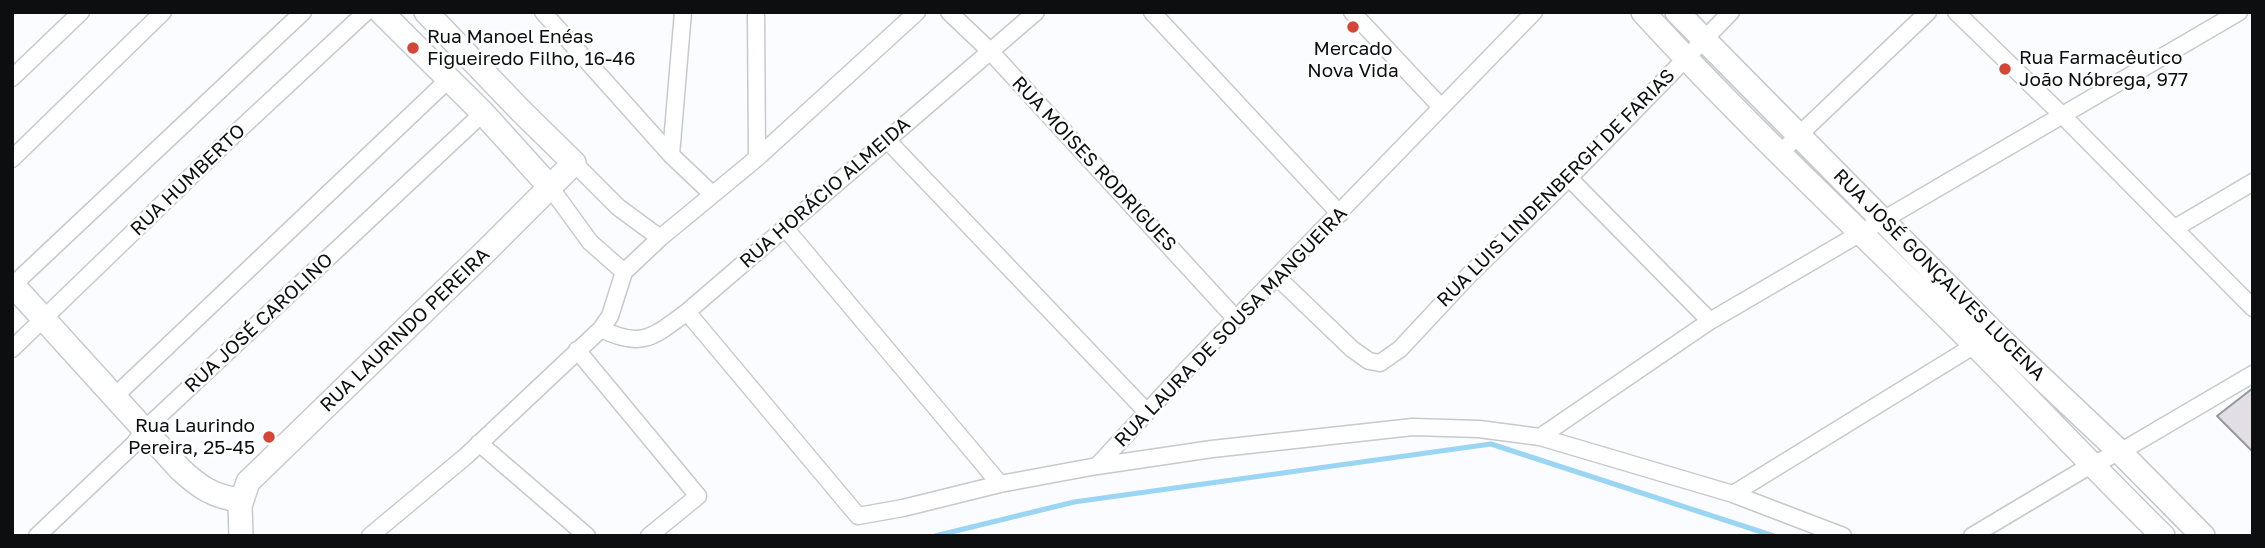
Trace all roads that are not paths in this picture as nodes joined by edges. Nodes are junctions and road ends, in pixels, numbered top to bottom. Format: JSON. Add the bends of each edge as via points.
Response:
{"nodes":[{"id":1,"x":80,"y":12,"type":"edge"},
{"id":2,"x":163,"y":12,"type":"edge"},
{"id":3,"x":303,"y":12,"type":"edge"},
{"id":4,"x":366,"y":12,"type":"edge"},
{"id":5,"x":381,"y":12,"type":"edge"},
{"id":6,"x":426,"y":12,"type":"edge"},
{"id":7,"x":543,"y":12,"type":"edge"},
{"id":8,"x":683,"y":12,"type":"edge"},
{"id":9,"x":756,"y":12,"type":"edge"},
{"id":10,"x":917,"y":12,"type":"edge"},
{"id":11,"x":949,"y":12,"type":"edge"},
{"id":12,"x":1036,"y":12,"type":"edge"},
{"id":13,"x":1152,"y":12,"type":"edge"},
{"id":14,"x":1352,"y":12,"type":"edge"},
{"id":15,"x":1534,"y":12,"type":"edge"},
{"id":16,"x":1643,"y":12,"type":"edge"},
{"id":17,"x":1677,"y":12,"type":"edge"},
{"id":18,"x":1731,"y":12,"type":"edge"},
{"id":19,"x":1928,"y":12,"type":"edge"},
{"id":20,"x":1955,"y":12,"type":"edge"},
{"id":21,"x":2239,"y":12,"type":"edge"},
{"id":22,"x":1706,"y":40,"type":"junction"},
{"id":23,"x":990,"y":51,"type":"junction"},
{"id":24,"x":1685,"y":58,"type":"junction"},
{"id":25,"x":12,"y":78,"type":"edge"},
{"id":26,"x":449,"y":79,"type":"junction"},
{"id":27,"x":1441,"y":107,"type":"junction"},
{"id":28,"x":483,"y":113,"type":"junction"},
{"id":29,"x":2062,"y":115,"type":"junction"},
{"id":30,"x":1799,"y":134,"type":"junction"},
{"id":31,"x":887,"y":140,"type":"junction"},
{"id":32,"x":1779,"y":154,"type":"junction"},
{"id":33,"x":671,"y":155,"type":"junction"},
{"id":34,"x":757,"y":158,"type":"junction"},
{"id":35,"x":12,"y":159,"type":"edge"},
{"id":36,"x":574,"y":163,"type":"junction"},
{"id":37,"x":1569,"y":178,"type":"junction"},
{"id":38,"x":2253,"y":182,"type":"edge"},
{"id":39,"x":550,"y":187,"type":"junction"},
{"id":40,"x":712,"y":194,"type":"junction"},
{"id":41,"x":1340,"y":214,"type":"junction"},
{"id":42,"x":1882,"y":220,"type":"junction"},
{"id":43,"x":785,"y":228,"type":"junction"},
{"id":44,"x":2175,"y":228,"type":"junction"},
{"id":45,"x":1861,"y":234,"type":"junction"},
{"id":46,"x":660,"y":238,"type":"junction"},
{"id":47,"x":624,"y":272,"type":"junction"},
{"id":48,"x":1277,"y":277,"type":"junction"},
{"id":49,"x":13,"y":285,"type":"edge"},
{"id":50,"x":2253,"y":308,"type":"edge"},
{"id":51,"x":687,"y":312,"type":"junction"},
{"id":52,"x":1236,"y":319,"type":"junction"},
{"id":53,"x":43,"y":320,"type":"junction"},
{"id":54,"x":1710,"y":321,"type":"junction"},
{"id":55,"x":601,"y":330,"type":"junction"},
{"id":56,"x":1975,"y":345,"type":"junction"},
{"id":57,"x":12,"y":349,"type":"edge"},
{"id":58,"x":577,"y":350,"type":"junction"},
{"id":59,"x":2253,"y":374,"type":"edge"},
{"id":60,"x":114,"y":397,"type":"junction"},
{"id":61,"x":1146,"y":411,"type":"junction"},
{"id":62,"x":144,"y":430,"type":"junction"},
{"id":63,"x":1540,"y":438,"type":"junction"},
{"id":64,"x":479,"y":443,"type":"junction"},
{"id":65,"x":2120,"y":452,"type":"junction"},
{"id":66,"x":2091,"y":465,"type":"junction"},
{"id":67,"x":1097,"y":466,"type":"junction"},
{"id":68,"x":1000,"y":484,"type":"junction"},
{"id":69,"x":1733,"y":494,"type":"junction"},
{"id":70,"x":240,"y":500,"type":"junction"},
{"id":71,"x":37,"y":536,"type":"edge"},
{"id":72,"x":241,"y":536,"type":"edge"},
{"id":73,"x":370,"y":536,"type":"edge"},
{"id":74,"x":587,"y":536,"type":"edge"},
{"id":75,"x":649,"y":536,"type":"edge"},
{"id":76,"x":1843,"y":536,"type":"edge"},
{"id":77,"x":1972,"y":536,"type":"edge"},
{"id":78,"x":2164,"y":536,"type":"edge"},
{"id":79,"x":2203,"y":536,"type":"edge"}],
"edges":[{"from":1,"to":25,"type":"street"},
{"from":2,"to":35,"type":"street"},
{"from":3,"to":49,"type":"street"},
{"from":4,"to":53,"type":"street","name":"RUA HUMBERTO"},
{"from":5,"to":26,"type":"street"},
{"from":6,"to":36,"type":"street"},
{"from":7,"to":33,"type":"street"},
{"from":8,"to":33,"type":"street"},
{"from":9,"to":34,"type":"street"},
{"from":10,"to":34,"type":"street"},
{"from":11,"to":23,"type":"street","name":"RUA MOISES RODRIGUES"},
{"from":12,"to":23,"type":"street","name":"RUA HORÁCIO ALMEIDA"},
{"from":13,"to":41,"type":"street"},
{"from":14,"to":27,"type":"street"},
{"from":15,"to":27,"type":"street","name":"RUA LAURA DE SOUSA MANGUEIRA"},
{"from":16,"to":24,"type":"street","name":"RUA JOSÉ GONÇALVES LUCENA"},
{"from":17,"to":22,"type":"street","name":"RUA JOSÉ GONÇALVES LUCENA"},
{"from":18,"to":22,"type":"street","name":"RUA LUIS LINDENBERGH DE FARIAS"},
{"from":19,"to":30,"type":"street"},
{"from":20,"to":29,"type":"street"},
{"from":21,"to":29,"type":"street"},
{"from":22,"to":24,"type":"street","name":"RUA LUIS LINDENBERGH DE FARIAS"},
{"from":22,"to":30,"type":"street","name":"RUA JOSÉ GONÇALVES LUCENA"},
{"from":23,"to":31,"type":"street","name":"RUA HORÁCIO ALMEIDA"},
{"from":23,"to":52,"type":"street","name":"RUA MOISES RODRIGUES"},
{"from":24,"to":32,"type":"street","name":"RUA JOSÉ GONÇALVES LUCENA"},
{"from":24,"to":37,"type":"street","name":"RUA LUIS LINDENBERGH DE FARIAS"},
{"from":26,"to":28,"type":"street"},
{"from":26,"to":60,"type":"street"},
{"from":27,"to":41,"type":"street","name":"RUA LAURA DE SOUSA MANGUEIRA"},
{"from":28,"to":39,"type":"street"},
{"from":28,"to":62,"type":"street","name":"RUA JOSÉ CAROLINO"},
{"from":29,"to":42,"type":"street"},
{"from":29,"to":44,"type":"street"},
{"from":30,"to":32,"type":"street"},
{"from":30,"to":42,"type":"street","name":"RUA JOSÉ GONÇALVES LUCENA"},
{"from":31,"to":43,"type":"street","name":"RUA HORÁCIO ALMEIDA"},
{"from":31,"to":61,"type":"street"},
{"from":32,"to":45,"type":"street","name":"RUA JOSÉ GONÇALVES LUCENA"},
{"from":33,"to":40,"type":"street"},
{"from":34,"to":40,"type":"street"},
{"from":36,"to":39,"type":"street","name":"RUA LAURINDO PEREIRA"},
{"from":36,"to":46,"type":"street","via":[[618,207]]},
{"from":37,"to":48,"type":"street","name":"RUA LUIS LINDENBERGH DE FARIAS","via":[[1400,349],[1380,363],[1352,349]]},
{"from":37,"to":54,"type":"street"},
{"from":38,"to":44,"type":"street"},
{"from":39,"to":47,"type":"street","via":[[590,242]]},
{"from":39,"to":70,"type":"street","name":"RUA LAURINDO PEREIRA","via":[[248,482]]},
{"from":40,"to":46,"type":"street"},
{"from":41,"to":48,"type":"street","name":"RUA LAURA DE SOUSA MANGUEIRA"},
{"from":42,"to":45,"type":"street"},
{"from":42,"to":65,"type":"street","name":"RUA JOSÉ GONÇALVES LUCENA"},
{"from":43,"to":51,"type":"street","name":"RUA HORÁCIO ALMEIDA"},
{"from":43,"to":68,"type":"street"},
{"from":44,"to":50,"type":"street"},
{"from":45,"to":54,"type":"street"},
{"from":45,"to":56,"type":"street","name":"RUA JOSÉ GONÇALVES LUCENA"},
{"from":46,"to":47,"type":"street"},
{"from":47,"to":55,"type":"street"},
{"from":48,"to":52,"type":"street","name":"RUA LAURA DE SOUSA MANGUEIRA"},
{"from":49,"to":53,"type":"street"},
{"from":51,"to":55,"type":"street","name":"RUA HORÁCIO ALMEIDA","via":[[642,339],[620,338]]},
{"from":51,"to":68,"type":"street","via":[[858,516]]},
{"from":52,"to":61,"type":"street","name":"RUA LAURA DE SOUSA MANGUEIRA"},
{"from":53,"to":57,"type":"street","name":"RUA HUMBERTO"},
{"from":53,"to":60,"type":"street"},
{"from":54,"to":63,"type":"street"},
{"from":55,"to":58,"type":"street"},
{"from":56,"to":66,"type":"street","name":"RUA JOSÉ GONÇALVES LUCENA"},
{"from":56,"to":69,"type":"street"},
{"from":58,"to":64,"type":"street"},
{"from":58,"to":75,"type":"street","via":[[698,496]]},
{"from":59,"to":65,"type":"street"},
{"from":60,"to":62,"type":"street"},
{"from":61,"to":67,"type":"street","name":"RUA LAURA DE SOUSA MANGUEIRA"},
{"from":62,"to":70,"type":"street","via":[[195,484],[209,493]]},
{"from":62,"to":71,"type":"street","name":"RUA JOSÉ CAROLINO","via":[[125,454]]},
{"from":63,"to":67,"type":"street","via":[[1479,429],[1413,427]]},
{"from":63,"to":69,"type":"street"},
{"from":64,"to":73,"type":"street"},
{"from":64,"to":74,"type":"street"},
{"from":65,"to":66,"type":"street"},
{"from":65,"to":79,"type":"street","name":"RUA JOSÉ GONÇALVES LUCENA"},
{"from":66,"to":77,"type":"street"},
{"from":66,"to":78,"type":"street","name":"RUA JOSÉ GONÇALVES LUCENA"},
{"from":67,"to":68,"type":"street"},
{"from":69,"to":76,"type":"street"},
{"from":70,"to":72,"type":"street"}]}
